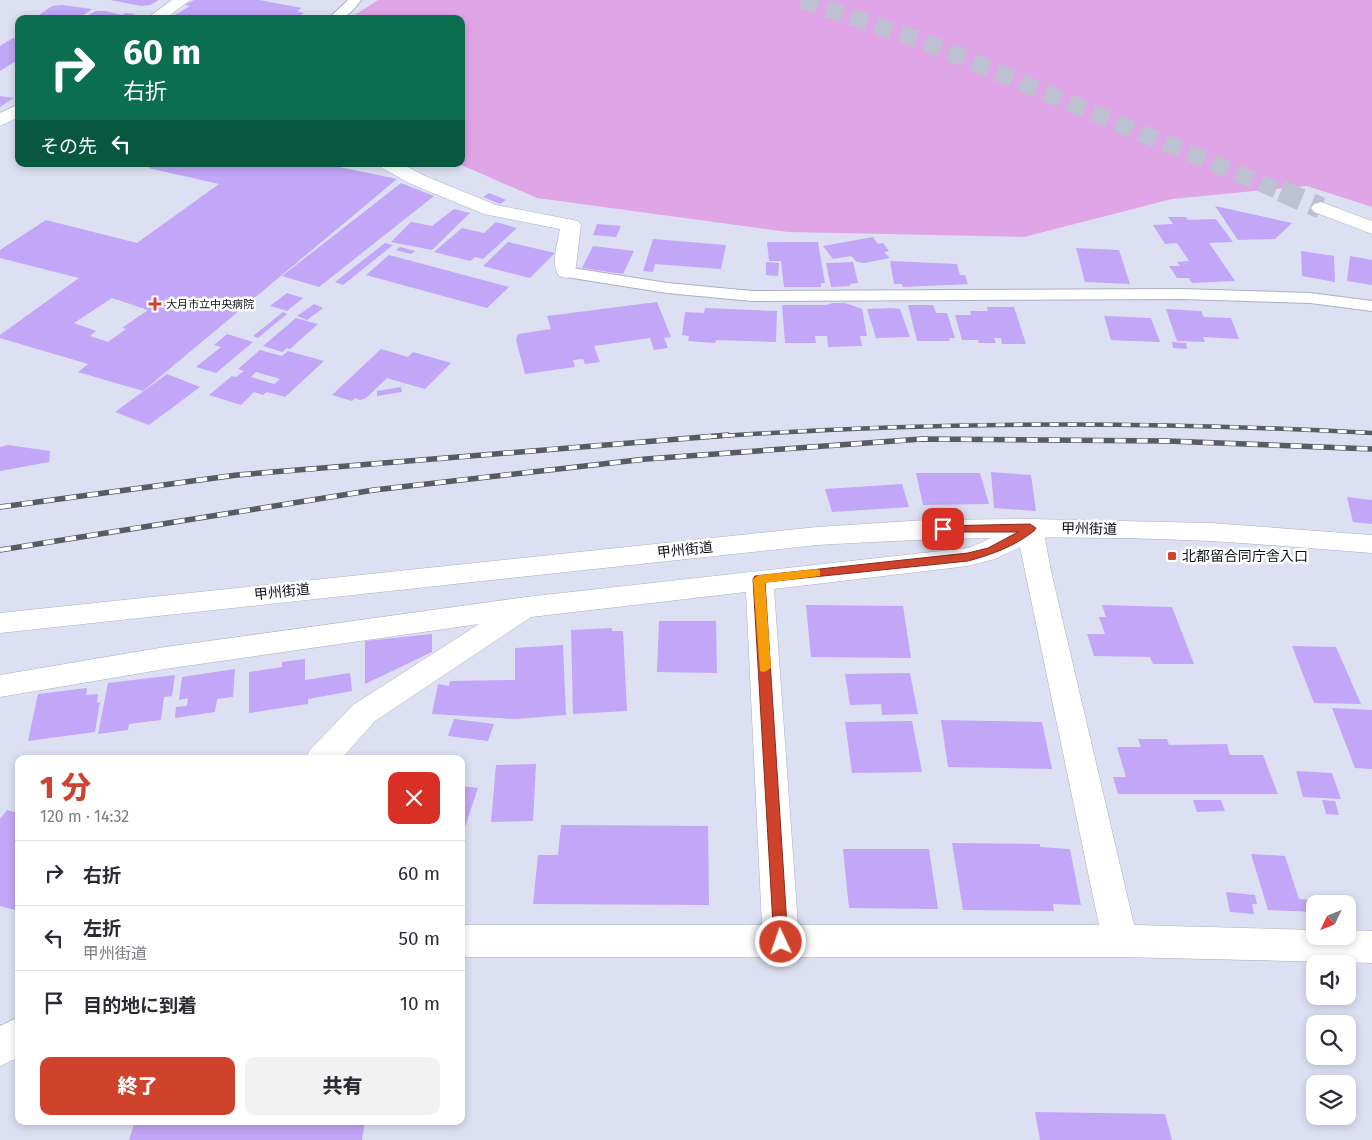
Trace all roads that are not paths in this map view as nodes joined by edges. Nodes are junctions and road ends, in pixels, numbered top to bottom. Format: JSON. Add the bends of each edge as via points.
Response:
{"nodes":[{"id":1,"x":182,"y":0,"type":"edge"},
{"id":2,"x":355,"y":0,"type":"edge"},
{"id":3,"x":160,"y":15,"type":"edge"},
{"id":4,"x":340,"y":15,"type":"edge"},
{"id":5,"x":15,"y":112,"type":"edge"},
{"id":6,"x":0,"y":122,"type":"edge"},
{"id":7,"x":394,"y":167,"type":"edge"},
{"id":8,"x":1321,"y":208,"type":"tunnel mouth"},
{"id":9,"x":1372,"y":228,"type":"edge"},
{"id":10,"x":566,"y":272,"type":"joint"},
{"id":11,"x":1372,"y":306,"type":"edge"},
{"id":12,"x":1030,"y":528,"type":"junction"},
{"id":13,"x":1372,"y":544,"type":"edge"},
{"id":14,"x":759,"y":579,"type":"junction"},
{"id":15,"x":526,"y":607,"type":"junction"},
{"id":16,"x":0,"y":623,"type":"edge"},
{"id":17,"x":0,"y":686,"type":"edge"},
{"id":18,"x":325,"y":755,"type":"edge"},
{"id":19,"x":465,"y":941,"type":"edge"},
{"id":20,"x":1120,"y":941,"type":"junction"},
{"id":21,"x":781,"y":942,"type":"junction"},
{"id":22,"x":1372,"y":947,"type":"edge"},
{"id":23,"x":15,"y":1038,"type":"edge"},
{"id":24,"x":0,"y":1048,"type":"edge"}],
"edges":[{"from":1,"to":3,"type":"main road"},
{"from":2,"to":4,"type":"lane"},
{"from":5,"to":6,"type":"main road"},
{"from":7,"to":10,"type":"main road","via":[[491,210],[571,225]]},
{"from":8,"to":9,"type":"main road"},
{"from":10,"to":11,"type":"lane","via":[[667,288],[752,296],[1181,294],[1310,298]]},
{"from":12,"to":13,"type":"main road","name":"甲州街道","via":[[1210,532]]},
{"from":12,"to":14,"type":"main road","via":[[992,551],[968,557]]},
{"from":12,"to":16,"type":"main road","name":"甲州街道","via":[[926,529],[817,536]]},
{"from":12,"to":20,"type":"main road"},
{"from":14,"to":15,"type":"main road"},
{"from":14,"to":21,"type":"main road"},
{"from":15,"to":17,"type":"main road","via":[[165,658]]},
{"from":15,"to":18,"type":"main road","via":[[364,712]]},
{"from":19,"to":21,"type":"main road"},
{"from":20,"to":21,"type":"main road"},
{"from":20,"to":22,"type":"main road"},
{"from":23,"to":24,"type":"main road"}]}
